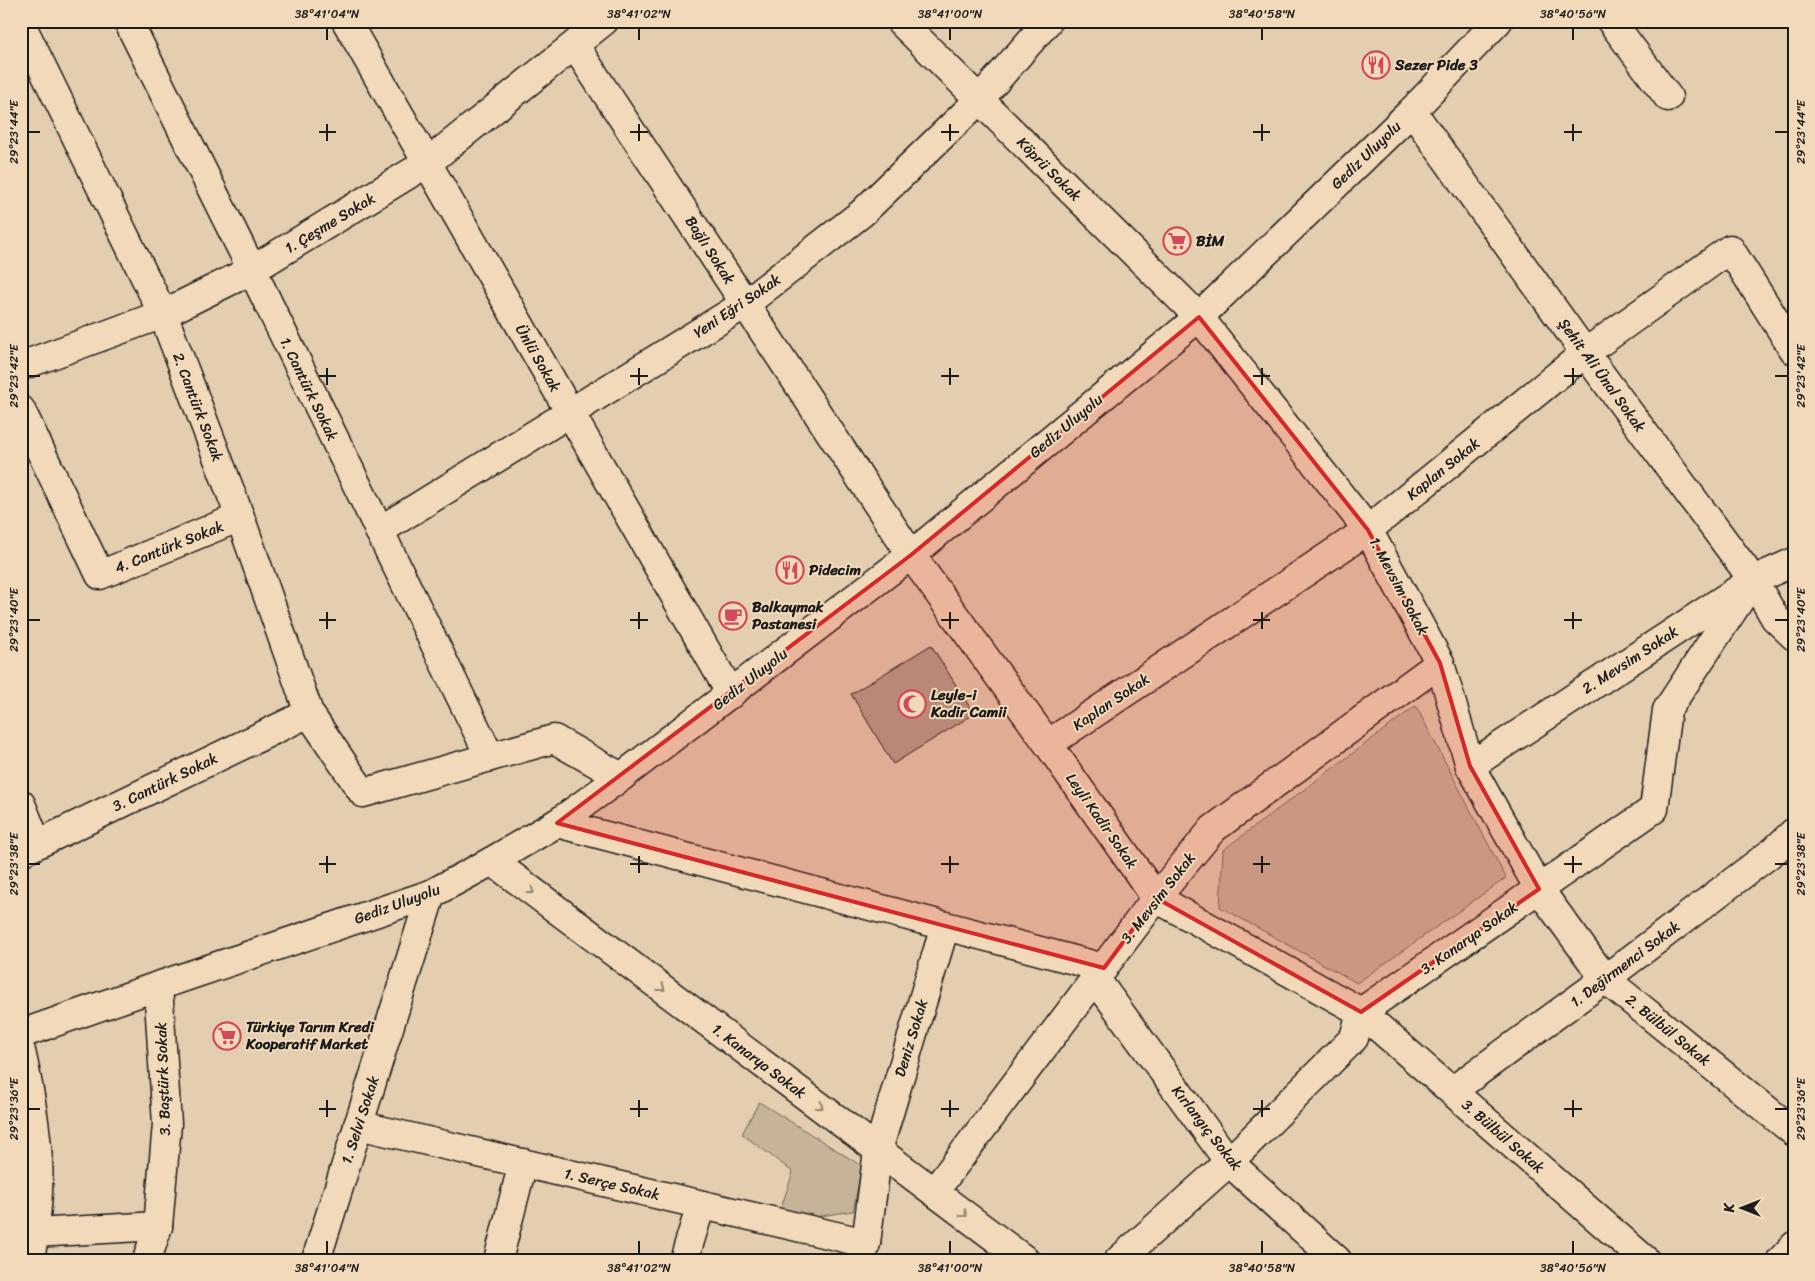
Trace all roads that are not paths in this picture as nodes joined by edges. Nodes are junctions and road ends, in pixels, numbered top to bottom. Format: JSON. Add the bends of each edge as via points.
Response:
{"nodes":[{"id":1,"x":128,"y":21,"type":"edge"},
{"id":2,"x":346,"y":21,"type":"edge"},
{"id":3,"x":900,"y":21,"type":"edge"},
{"id":4,"x":1048,"y":21,"type":"edge"},
{"id":5,"x":1498,"y":21,"type":"edge"},
{"id":6,"x":1610,"y":21,"type":"edge"},
{"id":7,"x":21,"y":24,"type":"edge"},
{"id":8,"x":596,"y":24,"type":"edge"},
{"id":9,"x":575,"y":46,"type":"junction"},
{"id":10,"x":1668,"y":96,"type":"dead end"},
{"id":11,"x":979,"y":100,"type":"junction"},
{"id":12,"x":1412,"y":112,"type":"junction"},
{"id":13,"x":427,"y":163,"type":"junction"},
{"id":14,"x":252,"y":270,"type":"junction"},
{"id":15,"x":745,"y":304,"type":"junction"},
{"id":16,"x":163,"y":314,"type":"junction"},
{"id":17,"x":1199,"y":317,"type":"junction"},
{"id":18,"x":1794,"y":350,"type":"edge"},
{"id":19,"x":1585,"y":353,"type":"junction"},
{"id":20,"x":21,"y":366,"type":"edge"},
{"id":21,"x":21,"y":410,"type":"edge"},
{"id":22,"x":570,"y":412,"type":"junction"},
{"id":23,"x":240,"y":517,"type":"junction"},
{"id":24,"x":1368,"y":530,"type":"junction"},
{"id":25,"x":379,"y":532,"type":"junction"},
{"id":26,"x":910,"y":555,"type":"junction"},
{"id":27,"x":1794,"y":562,"type":"edge"},
{"id":28,"x":1753,"y":580,"type":"junction"},
{"id":29,"x":1794,"y":636,"type":"edge"},
{"id":30,"x":1440,"y":663,"type":"junction"},
{"id":31,"x":731,"y":694,"type":"junction"},
{"id":32,"x":309,"y":713,"type":"junction"},
{"id":33,"x":1048,"y":744,"type":"junction"},
{"id":34,"x":490,"y":757,"type":"junction"},
{"id":35,"x":1470,"y":766,"type":"junction"},
{"id":36,"x":621,"y":777,"type":"junction"},
{"id":37,"x":21,"y":804,"type":"edge"},
{"id":38,"x":557,"y":823,"type":"junction"},
{"id":39,"x":1794,"y":832,"type":"edge"},
{"id":40,"x":29,"y":848,"type":"edge"},
{"id":41,"x":492,"y":861,"type":"junction"},
{"id":42,"x":1539,"y":890,"type":"junction"},
{"id":43,"x":431,"y":894,"type":"junction"},
{"id":44,"x":1156,"y":898,"type":"junction"},
{"id":45,"x":945,"y":926,"type":"junction"},
{"id":46,"x":1099,"y":973,"type":"junction"},
{"id":47,"x":1605,"y":979,"type":"junction"},
{"id":48,"x":158,"y":986,"type":"junction"},
{"id":49,"x":1361,"y":1012,"type":"junction"},
{"id":50,"x":21,"y":1034,"type":"edge"},
{"id":51,"x":21,"y":1051,"type":"edge"},
{"id":52,"x":1452,"y":1091,"type":"junction"},
{"id":53,"x":358,"y":1125,"type":"junction"},
{"id":54,"x":1794,"y":1132,"type":"edge"},
{"id":55,"x":878,"y":1150,"type":"junction"},
{"id":56,"x":1230,"y":1162,"type":"junction"},
{"id":57,"x":523,"y":1163,"type":"junction"},
{"id":58,"x":934,"y":1192,"type":"junction"},
{"id":59,"x":701,"y":1205,"type":"junction"},
{"id":60,"x":158,"y":1226,"type":"junction"},
{"id":61,"x":28,"y":1236,"type":"edge"},
{"id":62,"x":1794,"y":1246,"type":"edge"},
{"id":63,"x":863,"y":1251,"type":"edge"},
{"id":64,"x":30,"y":1260,"type":"edge"},
{"id":65,"x":147,"y":1260,"type":"edge"},
{"id":66,"x":316,"y":1260,"type":"edge"},
{"id":67,"x":498,"y":1260,"type":"edge"},
{"id":68,"x":684,"y":1260,"type":"edge"},
{"id":69,"x":1025,"y":1260,"type":"edge"},
{"id":70,"x":1119,"y":1260,"type":"edge"},
{"id":71,"x":1337,"y":1260,"type":"edge"},
{"id":72,"x":1645,"y":1260,"type":"edge"},
{"id":73,"x":1781,"y":1260,"type":"edge"}],
"edges":[{"from":1,"to":14,"type":"street","name":"1. Cantürk Sokak"},
{"from":2,"to":13,"type":"street","name":"Ünlü Sokak"},
{"from":3,"to":11,"type":"street","name":"Köprü Sokak"},
{"from":4,"to":11,"type":"street","name":"Yeni Eğri Sokak"},
{"from":5,"to":12,"type":"street","name":"Gediz Uluyolu"},
{"from":6,"to":10,"type":"street"},
{"from":7,"to":16,"type":"street","name":"2. Cantürk Sokak"},
{"from":8,"to":9,"type":"street","name":"1. Çeşme Sokak"},
{"from":9,"to":13,"type":"street","name":"1. Çeşme Sokak"},
{"from":9,"to":15,"type":"street","name":"Bağlı Sokak"},
{"from":11,"to":15,"type":"street","name":"Yeni Eğri Sokak","via":[[862,213]]},
{"from":11,"to":17,"type":"street","name":"Köprü Sokak"},
{"from":12,"to":17,"type":"street","name":"Gediz Uluyolu"},
{"from":12,"to":19,"type":"street","name":"Şehit Ali Ünal Sokak"},
{"from":13,"to":14,"type":"street","name":"1. Çeşme Sokak"},
{"from":13,"to":22,"type":"street","name":"Ünlü Sokak"},
{"from":14,"to":16,"type":"street","name":"1. Çeşme Sokak"},
{"from":14,"to":25,"type":"street","name":"1. Cantürk Sokak"},
{"from":15,"to":22,"type":"street","name":"Yeni Eğri Sokak"},
{"from":15,"to":26,"type":"street","name":"Bağlı Sokak"},
{"from":16,"to":20,"type":"street","name":"1. Çeşme Sokak"},
{"from":16,"to":23,"type":"street","name":"2. Cantürk Sokak"},
{"from":17,"to":24,"type":"street","name":"1. Mevsim Sokak"},
{"from":17,"to":26,"type":"street","name":"Gediz Uluyolu"},
{"from":18,"to":19,"type":"street","name":"Kaplan Sokak","via":[[1730,249]]},
{"from":19,"to":24,"type":"street","name":"Kaplan Sokak"},
{"from":19,"to":28,"type":"street","name":"Şehit Ali Ünal Sokak"},
{"from":21,"to":23,"type":"street","name":"4. Cantürk Sokak","via":[[100,575]]},
{"from":22,"to":25,"type":"street","name":"Yeni Eğri Sokak"},
{"from":22,"to":31,"type":"street","name":"Ünlü Sokak"},
{"from":23,"to":32,"type":"street","name":"2. Cantürk Sokak"},
{"from":24,"to":30,"type":"street","name":"1. Mevsim Sokak"},
{"from":24,"to":33,"type":"street","name":"Kaplan Sokak"},
{"from":25,"to":34,"type":"street","name":"1. Cantürk Sokak"},
{"from":26,"to":31,"type":"street","name":"Gediz Uluyolu"},
{"from":26,"to":33,"type":"street","name":"Leyli Kadir Sokak"},
{"from":27,"to":28,"type":"street","name":"2. Mevsim Sokak"},
{"from":28,"to":29,"type":"street","name":"Şehit Ali Ünal Sokak","via":[[1775,618]]},
{"from":28,"to":35,"type":"street","name":"2. Mevsim Sokak"},
{"from":28,"to":42,"type":"street","name":"3. Kanarya Sokak","via":[[1667,710],[1654,809]]},
{"from":30,"to":35,"type":"street","name":"1. Mevsim Sokak"},
{"from":30,"to":44,"type":"street","name":"3. Mevsim Sokak","via":[[1213,829]]},
{"from":31,"to":36,"type":"street","name":"Gediz Uluyolu"},
{"from":32,"to":34,"type":"street","name":"2. Cantürk Sokak","via":[[363,793]]},
{"from":32,"to":40,"type":"street","name":"3. Cantürk Sokak"},
{"from":33,"to":44,"type":"street","name":"Leyli Kadir Sokak"},
{"from":34,"to":36,"type":"street","via":[[554,739]]},
{"from":35,"to":42,"type":"street","name":"1. Mevsim Sokak"},
{"from":36,"to":38,"type":"street","name":"Gediz Uluyolu"},
{"from":37,"to":40,"type":"street"},
{"from":38,"to":41,"type":"street","name":"Gediz Uluyolu"},
{"from":38,"to":45,"type":"street"},
{"from":39,"to":47,"type":"street","name":"1. Değirmenci Sokak","via":[[1775,850]]},
{"from":41,"to":43,"type":"street","name":"Gediz Uluyolu"},
{"from":41,"to":55,"type":"street","name":"1. Kanarya Sokak","one_way":true},
{"from":42,"to":47,"type":"street","name":"2. Bülbül Sokak"},
{"from":42,"to":49,"type":"street","name":"3. Kanarya Sokak"},
{"from":43,"to":48,"type":"street","name":"Gediz Uluyolu"},
{"from":43,"to":53,"type":"street","name":"1. Selvi Sokak"},
{"from":44,"to":46,"type":"street","name":"3. Mevsim Sokak"},
{"from":44,"to":49,"type":"street","name":"Leyli Kadir Sokak"},
{"from":45,"to":46,"type":"street"},
{"from":45,"to":55,"type":"street","name":"Deniz Sokak"},
{"from":46,"to":56,"type":"street","name":"Kırlangıç Sokak"},
{"from":46,"to":58,"type":"street","name":"3. Mevsim Sokak"},
{"from":47,"to":52,"type":"street","name":"1. Değirmenci Sokak"},
{"from":47,"to":54,"type":"street","name":"2. Bülbül Sokak"},
{"from":48,"to":50,"type":"street","name":"Gediz Uluyolu"},
{"from":48,"to":60,"type":"street","name":"3. Baştürk Sokak","via":[[167,1124]]},
{"from":49,"to":52,"type":"street","name":"3. Bülbül Sokak"},
{"from":49,"to":56,"type":"street","via":[[1354,1038]]},
{"from":51,"to":61,"type":"street","via":[[31,1097],[38,1162]]},
{"from":52,"to":72,"type":"street","name":"3. Bülbül Sokak"},
{"from":53,"to":57,"type":"street","name":"1. Serçe Sokak"},
{"from":53,"to":66,"type":"street","name":"1. Selvi Sokak"},
{"from":55,"to":58,"type":"street","name":"1. Kanarya Sokak"},
{"from":55,"to":63,"type":"street","name":"Deniz Sokak"},
{"from":56,"to":70,"type":"street"},
{"from":56,"to":71,"type":"street","name":"Kırlangıç Sokak"},
{"from":57,"to":59,"type":"street","name":"1. Serçe Sokak"},
{"from":57,"to":67,"type":"street"},
{"from":58,"to":69,"type":"street","name":"1. Kanarya Sokak","one_way":true},
{"from":59,"to":63,"type":"street","name":"1. Serçe Sokak"},
{"from":59,"to":68,"type":"street"},
{"from":60,"to":61,"type":"street"},
{"from":60,"to":65,"type":"street","name":"3. Baştürk Sokak"},
{"from":61,"to":64,"type":"street"},
{"from":62,"to":73,"type":"street"}]}
